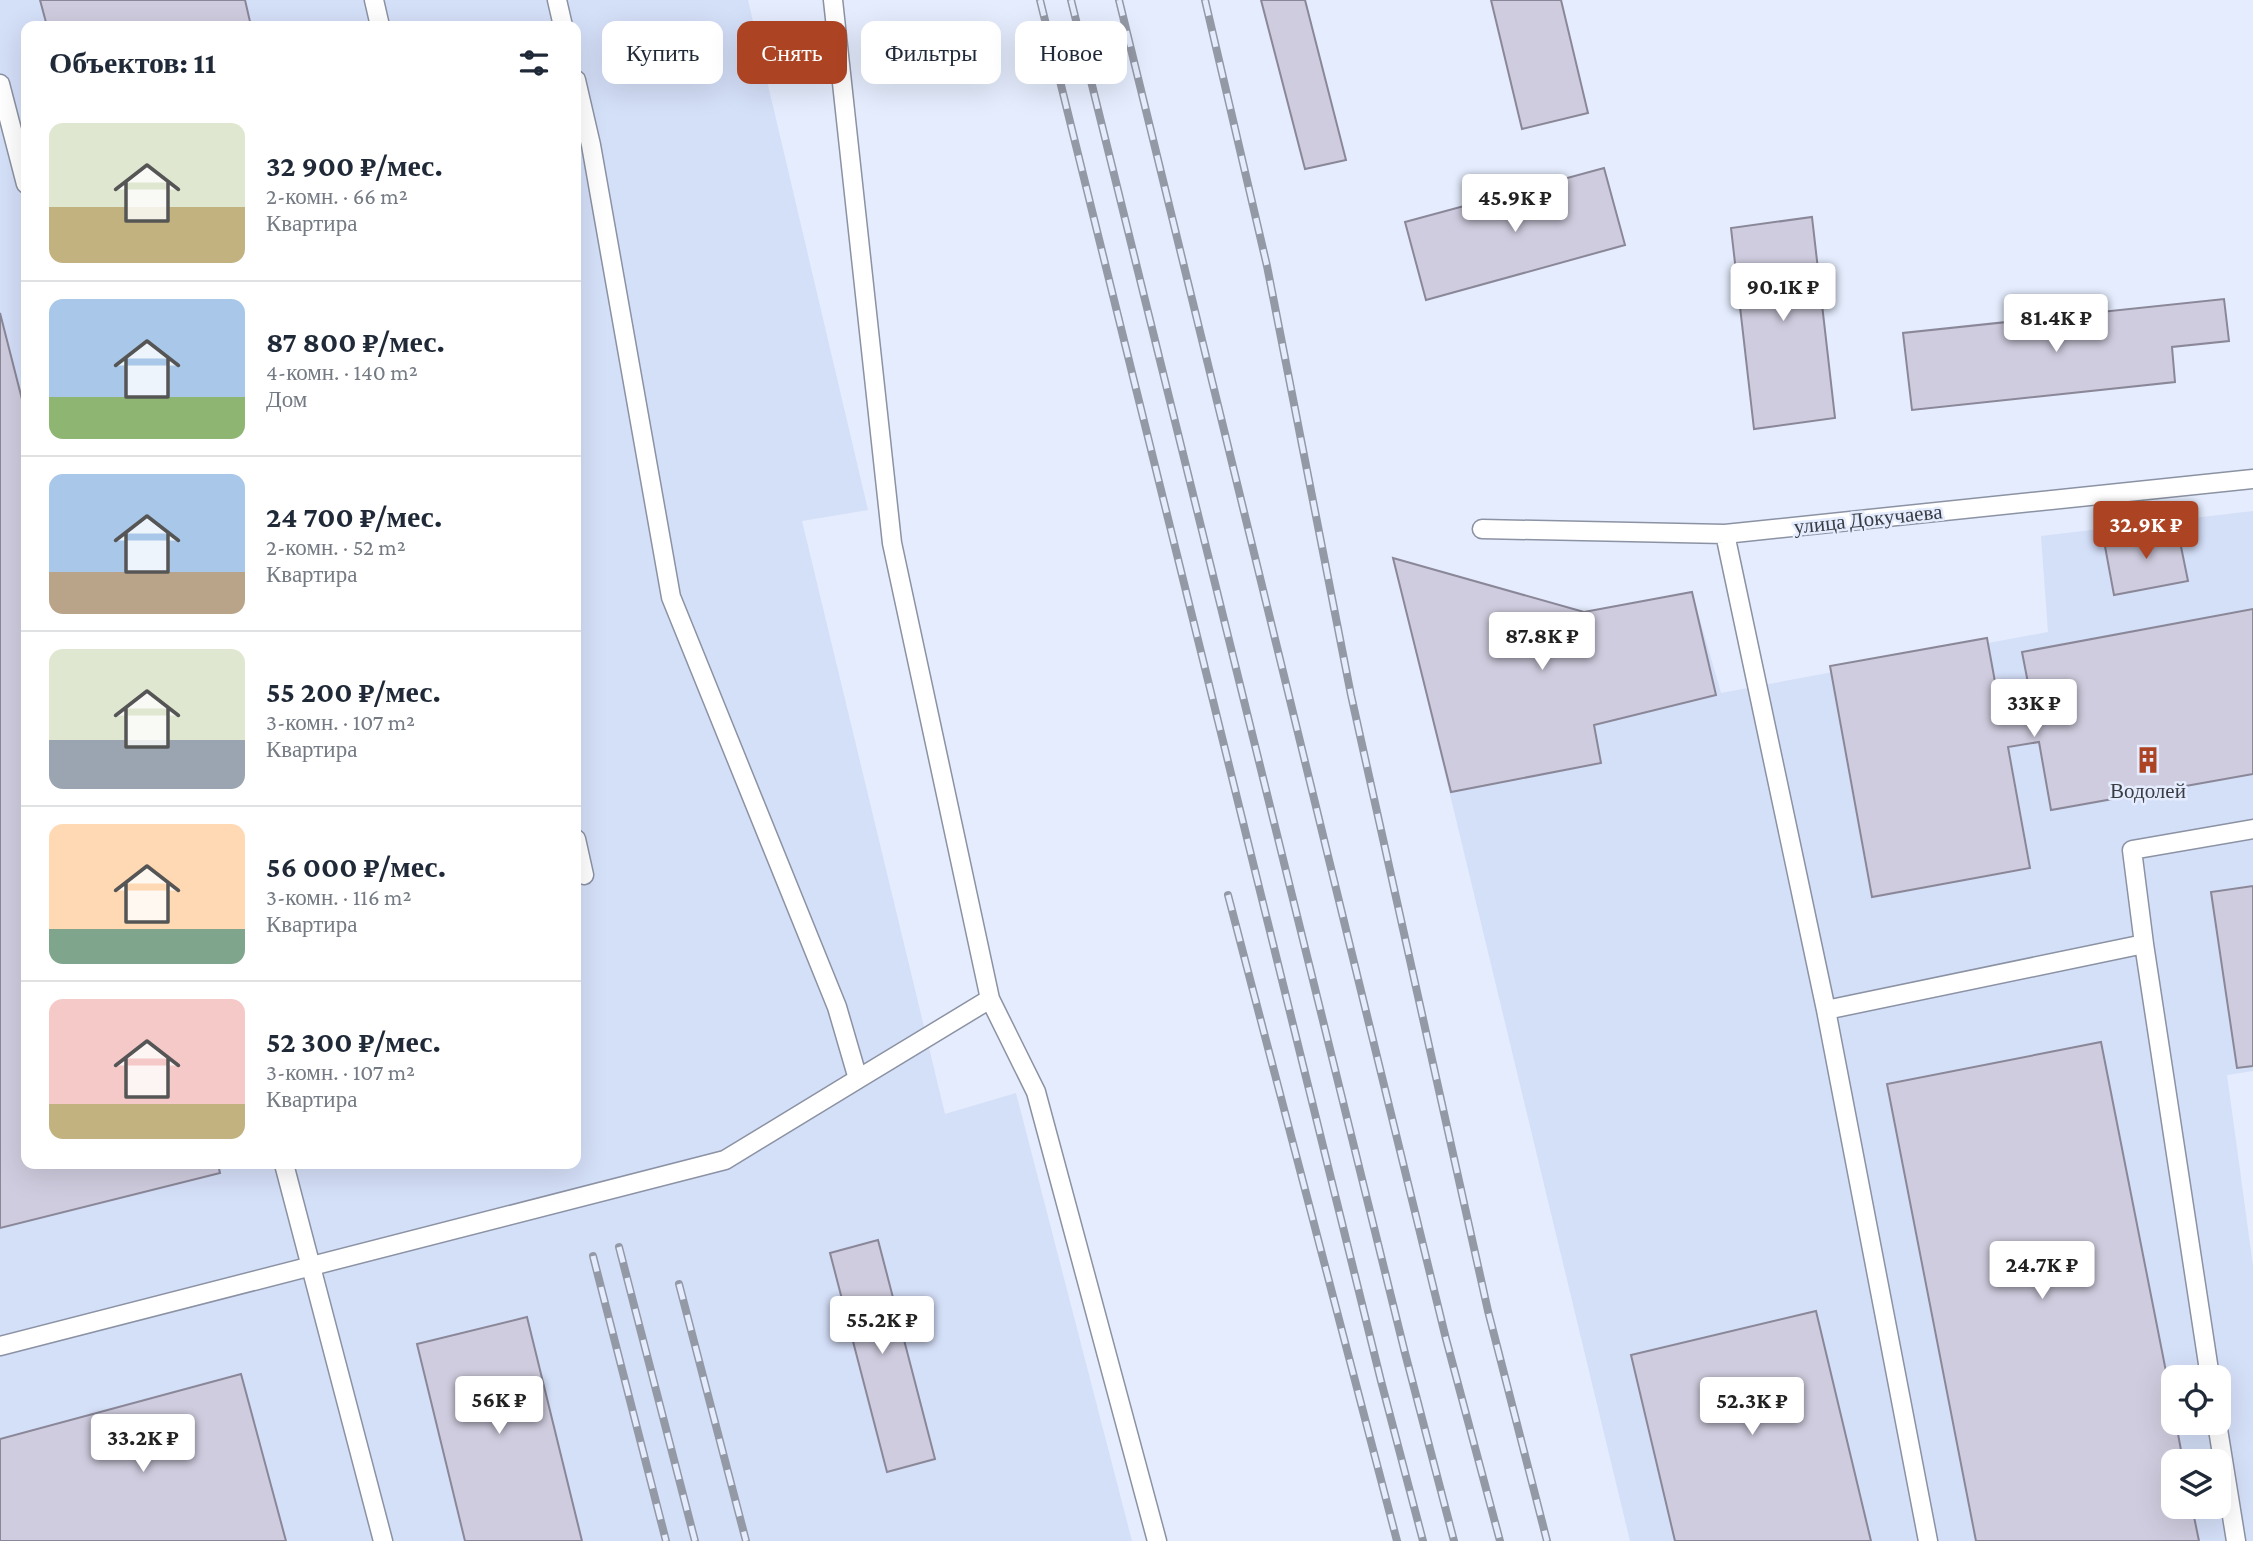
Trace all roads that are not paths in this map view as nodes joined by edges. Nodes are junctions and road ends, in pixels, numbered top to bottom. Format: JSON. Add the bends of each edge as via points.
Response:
{"nodes":[{"id":1,"x":374,"y":0,"type":"edge"},
{"id":2,"x":557,"y":0,"type":"edge"},
{"id":3,"x":833,"y":0,"type":"edge"},
{"id":4,"x":379,"y":21,"type":"edge"},
{"id":5,"x":562,"y":21,"type":"edge"},
{"id":6,"x":0,"y":84,"type":"edge"},
{"id":7,"x":581,"y":102,"type":"edge"},
{"id":8,"x":21,"y":165,"type":"edge"},
{"id":9,"x":2253,"y":479,"type":"edge"},
{"id":10,"x":1482,"y":529,"type":"dead end"},
{"id":11,"x":1725,"y":534,"type":"junction"},
{"id":12,"x":2253,"y":829,"type":"edge"},
{"id":13,"x":581,"y":861,"type":"edge"},
{"id":14,"x":584,"y":874,"type":"dead end"},
{"id":15,"x":2144,"y":944,"type":"junction"},
{"id":16,"x":990,"y":999,"type":"junction"},
{"id":17,"x":1826,"y":1010,"type":"junction"},
{"id":18,"x":858,"y":1079,"type":"junction"},
{"id":19,"x":285,"y":1169,"type":"edge"},
{"id":20,"x":312,"y":1266,"type":"junction"},
{"id":21,"x":0,"y":1346,"type":"edge"},
{"id":22,"x":2208,"y":1365,"type":"edge"},
{"id":23,"x":2219,"y":1435,"type":"edge"},
{"id":24,"x":383,"y":1541,"type":"edge"},
{"id":25,"x":1157,"y":1541,"type":"edge"},
{"id":26,"x":1928,"y":1541,"type":"edge"},
{"id":27,"x":2236,"y":1541,"type":"edge"}],
"edges":[{"from":1,"to":4,"type":"lane"},
{"from":2,"to":5,"type":"lane"},
{"from":3,"to":16,"type":"lane","via":[[892,543]]},
{"from":6,"to":8,"type":"lane"},
{"from":7,"to":18,"type":"lane","via":[[671,597],[837,1007]]},
{"from":9,"to":11,"type":"lane","name":"улица Докучаева"},
{"from":10,"to":11,"type":"lane","name":"улица Докучаева"},
{"from":11,"to":17,"type":"lane"},
{"from":12,"to":15,"type":"lane","via":[[2132,850]]},
{"from":13,"to":14,"type":"lane"},
{"from":15,"to":17,"type":"lane"},
{"from":15,"to":22,"type":"lane"},
{"from":16,"to":18,"type":"lane"},
{"from":16,"to":25,"type":"lane","via":[[1036,1092]]},
{"from":17,"to":26,"type":"lane"},
{"from":18,"to":20,"type":"lane","via":[[725,1160]]},
{"from":19,"to":20,"type":"lane"},
{"from":20,"to":21,"type":"lane"},
{"from":20,"to":24,"type":"lane"},
{"from":23,"to":27,"type":"lane"}]}
